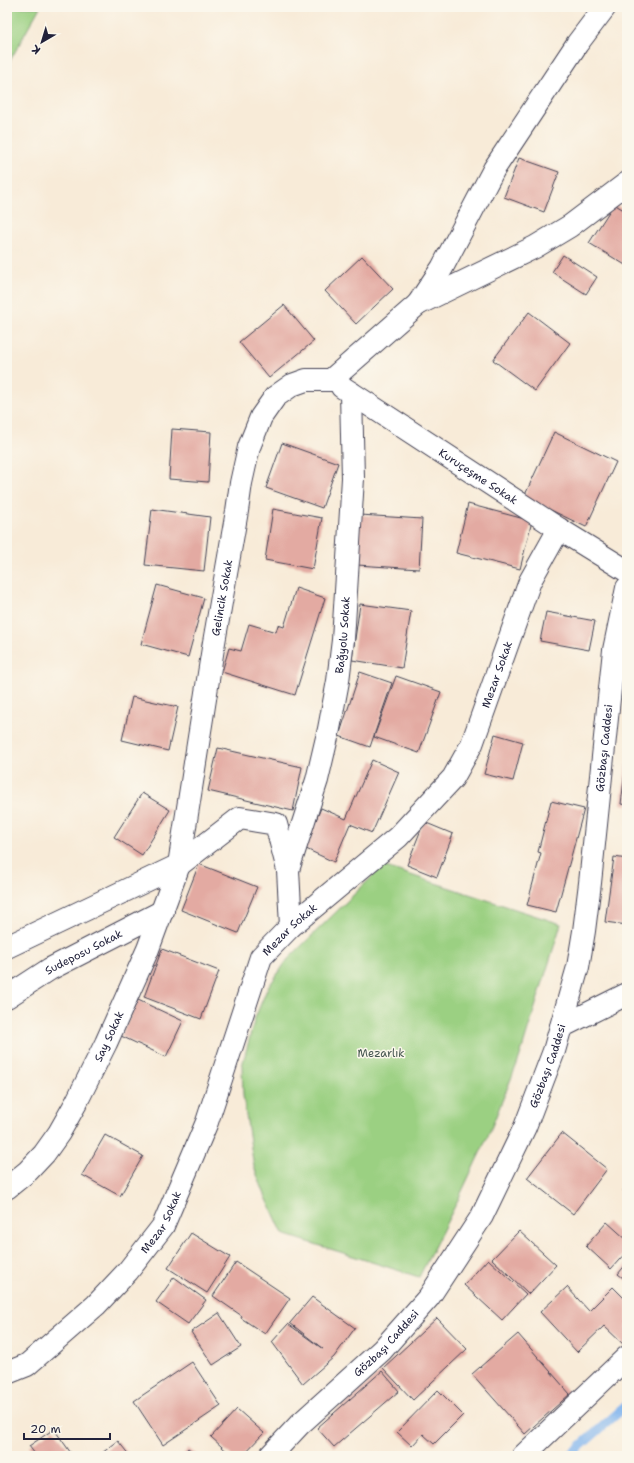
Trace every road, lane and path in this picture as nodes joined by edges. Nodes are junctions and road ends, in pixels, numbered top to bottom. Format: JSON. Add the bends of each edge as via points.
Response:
{"nodes":[{"id":1,"x":605,"y":7,"type":"edge"},
{"id":2,"x":626,"y":186,"type":"edge"},
{"id":3,"x":418,"y":304,"type":"junction"},
{"id":4,"x":331,"y":380,"type":"junction"},
{"id":5,"x":351,"y":393,"type":"junction"},
{"id":6,"x":559,"y":529,"type":"junction"},
{"id":7,"x":627,"y":571,"type":"edge"},
{"id":8,"x":627,"y":588,"type":"edge"},
{"id":9,"x":179,"y":865,"type":"junction"},
{"id":10,"x":288,"y":870,"type":"junction"},
{"id":11,"x":163,"y":911,"type":"junction"},
{"id":12,"x":291,"y":926,"type":"junction"},
{"id":13,"x":7,"y":947,"type":"edge"},
{"id":14,"x":627,"y":994,"type":"edge"},
{"id":15,"x":7,"y":997,"type":"edge"},
{"id":16,"x":561,"y":1027,"type":"junction"},
{"id":17,"x":7,"y":1188,"type":"edge"},
{"id":18,"x":627,"y":1357,"type":"edge"},
{"id":19,"x":7,"y":1373,"type":"edge"},
{"id":20,"x":270,"y":1456,"type":"edge"},
{"id":21,"x":523,"y":1456,"type":"edge"}],
"edges":[{"from":1,"to":3,"type":"street","via":[[577,44],[494,169],[442,268]]},
{"from":2,"to":3,"type":"street","via":[[570,226],[535,247]]},
{"from":3,"to":4,"type":"street"},
{"from":4,"to":5,"type":"street","name":"Kuruçeşme Sokak"},
{"from":4,"to":9,"type":"street","name":"Gelincik Sokak","via":[[306,380],[292,385],[275,397],[261,416],[249,447],[240,483],[238,511]]},
{"from":5,"to":6,"type":"street","name":"Kuruçeşme Sokak"},
{"from":5,"to":10,"type":"street","name":"Bağyolu Sokak","via":[[353,478],[338,681],[317,780]]},
{"from":6,"to":7,"type":"street","name":"Kuruçeşme Sokak"},
{"from":6,"to":12,"type":"street","name":"Mezar Sokak","via":[[530,581],[472,744],[453,778],[398,837]]},
{"from":8,"to":16,"type":"street","name":"Gözbaşı Caddesi","via":[[614,650],[584,931],[578,967]]},
{"from":9,"to":10,"type":"street","via":[[240,818],[276,824]]},
{"from":9,"to":11,"type":"street","name":"Say Sokak"},
{"from":9,"to":13,"type":"street"},
{"from":10,"to":12,"type":"street"},
{"from":11,"to":15,"type":"street","name":"Sudeposu Sokak","via":[[50,969]]},
{"from":11,"to":17,"type":"street","name":"Say Sokak","via":[[106,1044],[76,1103],[44,1154]]},
{"from":12,"to":19,"type":"street","name":"Mezar Sokak","via":[[262,957],[207,1122],[163,1226],[128,1271],[96,1305],[27,1365]]},
{"from":14,"to":16,"type":"street"},
{"from":16,"to":20,"type":"street","name":"Gözbaşı Caddesi","via":[[525,1127],[506,1168],[482,1216],[429,1297],[382,1350],[300,1424]]},
{"from":18,"to":21,"type":"street"}]}
